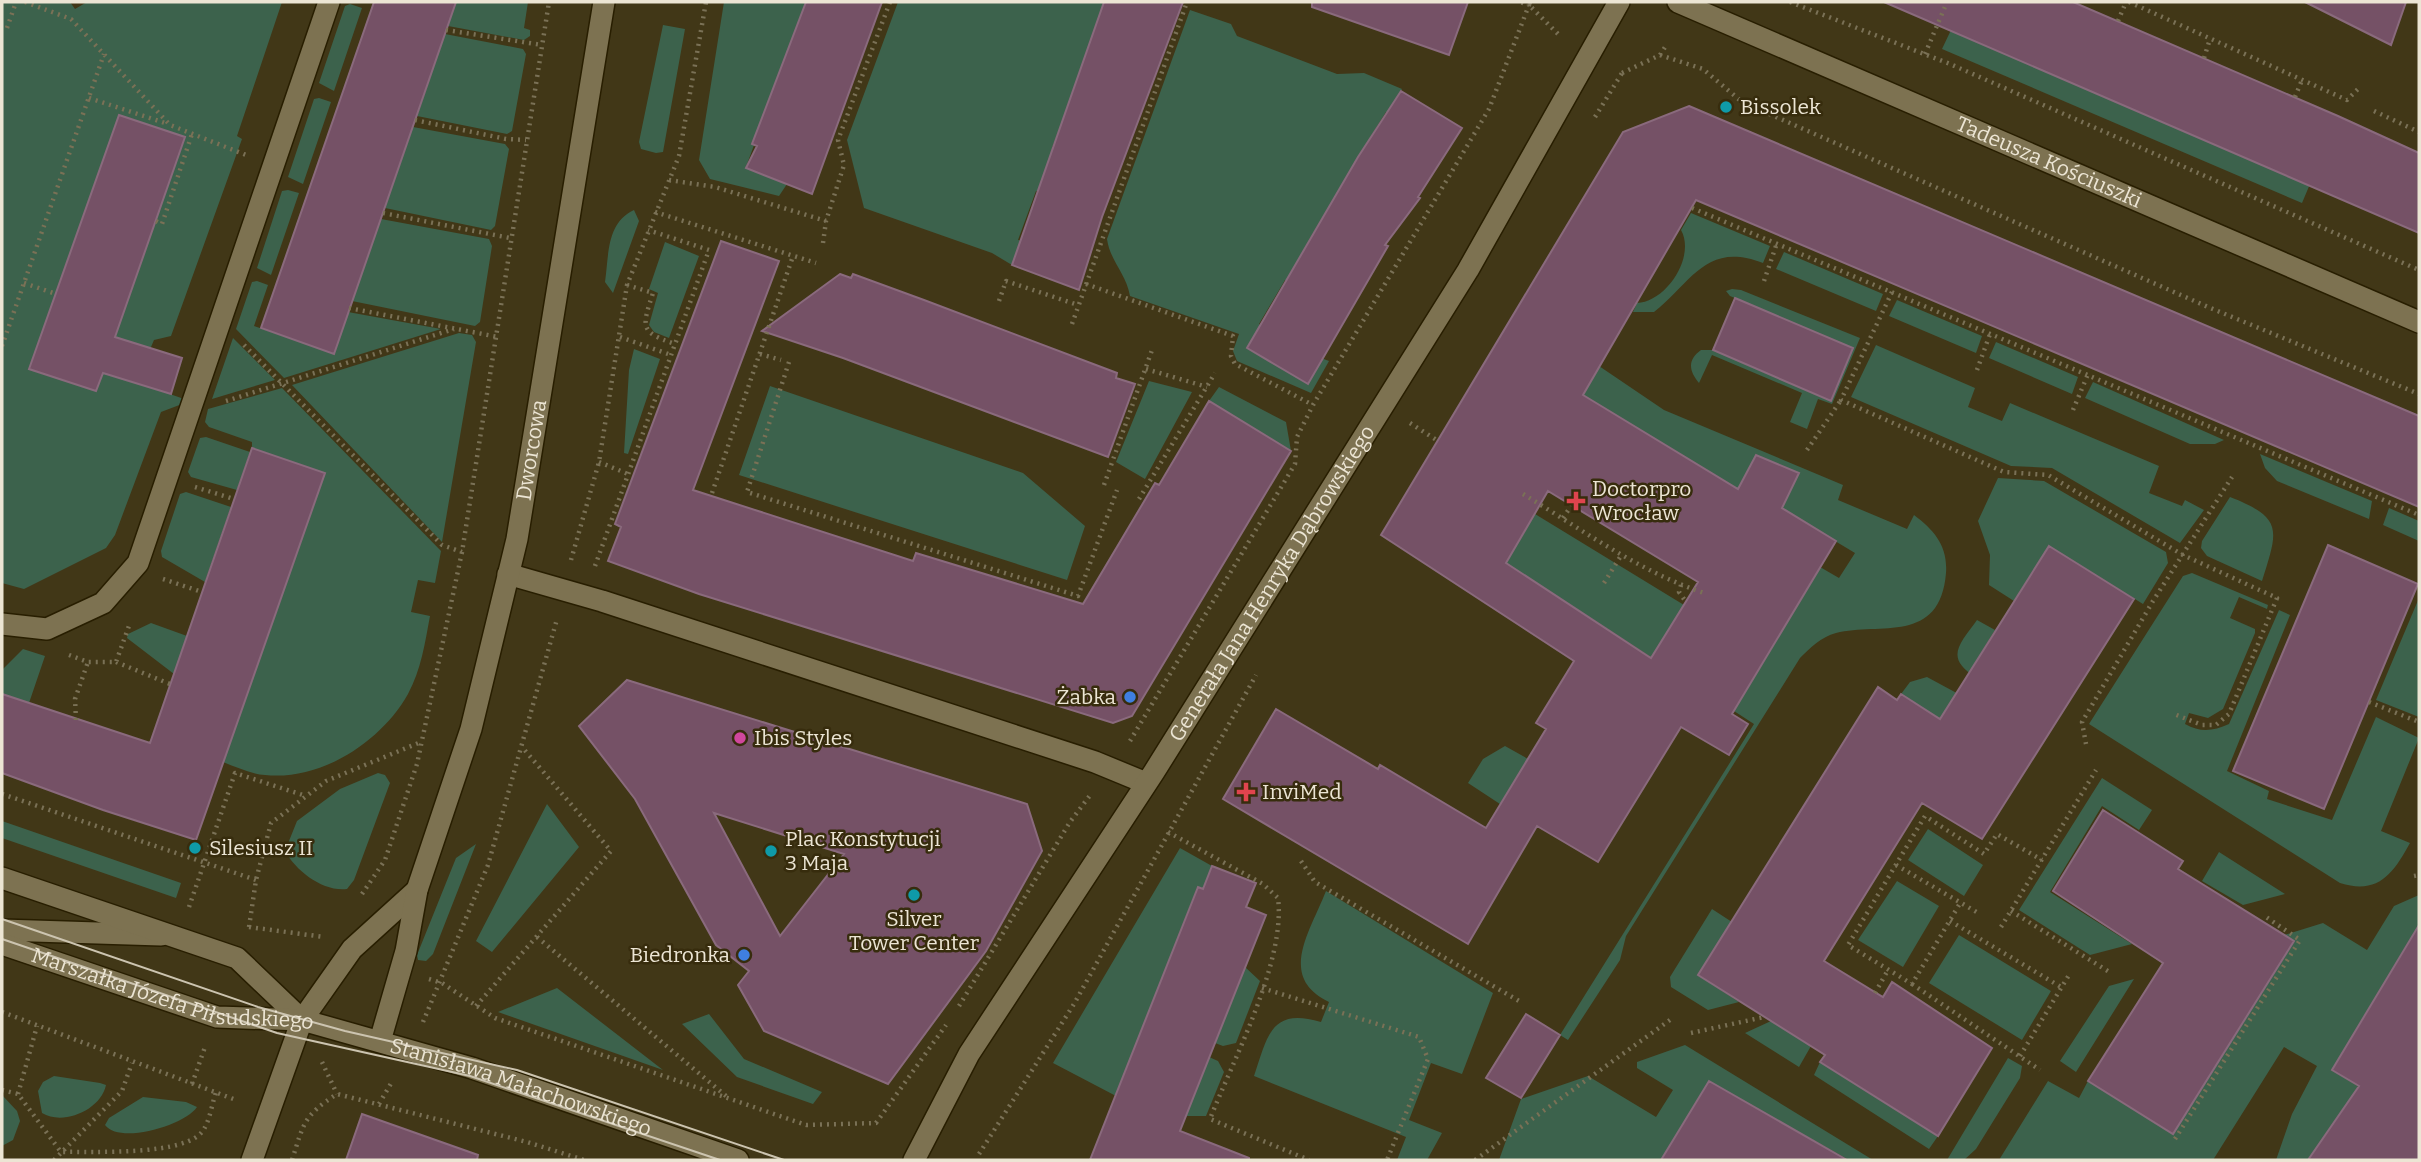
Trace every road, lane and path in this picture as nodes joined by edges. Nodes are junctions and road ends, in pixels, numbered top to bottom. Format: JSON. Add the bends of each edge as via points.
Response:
{"nodes":[{"id":1,"x":16,"y":2,"type":"edge"},
{"id":2,"x":25,"y":2,"type":"edge"},
{"id":3,"x":329,"y":2,"type":"edge"},
{"id":4,"x":549,"y":2,"type":"edge"},
{"id":5,"x":604,"y":2,"type":"edge"},
{"id":6,"x":706,"y":2,"type":"edge"},
{"id":7,"x":890,"y":2,"type":"edge"},
{"id":8,"x":1187,"y":2,"type":"edge"},
{"id":9,"x":1520,"y":2,"type":"edge"},
{"id":10,"x":1619,"y":2,"type":"edge"},
{"id":11,"x":1678,"y":2,"type":"edge"},
{"id":12,"x":1790,"y":2,"type":"edge"},
{"id":13,"x":1947,"y":2,"type":"edge"},
{"id":14,"x":2127,"y":2,"type":"edge"},
{"id":15,"x":1530,"y":4,"type":"edge"},
{"id":16,"x":2118,"y":21,"type":"dead end"},
{"id":17,"x":7,"y":28,"type":"dead end"},
{"id":18,"x":446,"y":30,"type":"dead end"},
{"id":19,"x":1558,"y":34,"type":"dead end"},
{"id":20,"x":2211,"y":38,"type":"junction"},
{"id":21,"x":1667,"y":44,"type":"dead end"},
{"id":22,"x":543,"y":45,"type":"junction"},
{"id":23,"x":104,"y":54,"type":"junction"},
{"id":24,"x":1925,"y":54,"type":"junction"},
{"id":25,"x":1660,"y":55,"type":"junction"},
{"id":26,"x":2204,"y":58,"type":"dead end"},
{"id":27,"x":1613,"y":68,"type":"dead end"},
{"id":28,"x":2302,"y":80,"type":"junction"},
{"id":29,"x":2360,"y":87,"type":"dead end"},
{"id":30,"x":2295,"y":97,"type":"dead end"},
{"id":31,"x":89,"y":98,"type":"junction"},
{"id":32,"x":2374,"y":111,"type":"dead end"},
{"id":33,"x":415,"y":120,"type":"dead end"},
{"id":34,"x":170,"y":125,"type":"junction"},
{"id":35,"x":2419,"y":132,"type":"edge"},
{"id":36,"x":192,"y":134,"type":"junction"},
{"id":37,"x":526,"y":140,"type":"junction"},
{"id":38,"x":237,"y":151,"type":"dead end"},
{"id":39,"x":669,"y":180,"type":"junction"},
{"id":40,"x":1692,"y":208,"type":"dead end"},
{"id":41,"x":655,"y":212,"type":"junction"},
{"id":42,"x":383,"y":213,"type":"dead end"},
{"id":43,"x":826,"y":221,"type":"junction"},
{"id":44,"x":156,"y":222,"type":"dead end"},
{"id":45,"x":648,"y":230,"type":"junction"},
{"id":46,"x":510,"y":238,"type":"junction"},
{"id":47,"x":823,"y":243,"type":"dead end"},
{"id":48,"x":1777,"y":243,"type":"junction"},
{"id":49,"x":793,"y":256,"type":"junction"},
{"id":50,"x":816,"y":263,"type":"dead end"},
{"id":51,"x":2419,"y":270,"type":"edge"},
{"id":52,"x":1764,"y":281,"type":"dead end"},
{"id":53,"x":24,"y":283,"type":"junction"},
{"id":54,"x":1086,"y":284,"type":"junction"},
{"id":55,"x":627,"y":285,"type":"junction"},
{"id":56,"x":1892,"y":292,"type":"junction"},
{"id":57,"x":56,"y":294,"type":"dead end"},
{"id":58,"x":999,"y":301,"type":"dead end"},
{"id":59,"x":1078,"y":305,"type":"junction"},
{"id":60,"x":349,"y":308,"type":"dead end"},
{"id":61,"x":2419,"y":322,"type":"edge"},
{"id":62,"x":1072,"y":324,"type":"dead end"},
{"id":63,"x":217,"y":327,"type":"junction"},
{"id":64,"x":454,"y":330,"type":"junction"},
{"id":65,"x":1990,"y":334,"type":"junction"},
{"id":66,"x":498,"y":337,"type":"junction"},
{"id":67,"x":620,"y":337,"type":"junction"},
{"id":68,"x":675,"y":344,"type":"junction"},
{"id":69,"x":2,"y":346,"type":"edge"},
{"id":70,"x":1152,"y":350,"type":"dead end"},
{"id":71,"x":760,"y":354,"type":"junction"},
{"id":72,"x":671,"y":355,"type":"junction"},
{"id":73,"x":781,"y":360,"type":"dead end"},
{"id":74,"x":789,"y":362,"type":"dead end"},
{"id":75,"x":1146,"y":369,"type":"junction"},
{"id":76,"x":1977,"y":370,"type":"dead end"},
{"id":77,"x":1215,"y":373,"type":"dead end"},
{"id":78,"x":2088,"y":374,"type":"junction"},
{"id":79,"x":283,"y":383,"type":"junction"},
{"id":80,"x":1207,"y":387,"type":"junction"},
{"id":81,"x":2419,"y":394,"type":"edge"},
{"id":82,"x":1841,"y":400,"type":"junction"},
{"id":83,"x":192,"y":402,"type":"junction"},
{"id":84,"x":1313,"y":405,"type":"junction"},
{"id":85,"x":2073,"y":410,"type":"dead end"},
{"id":86,"x":1402,"y":434,"type":"dead end"},
{"id":87,"x":1438,"y":441,"type":"dead end"},
{"id":88,"x":1807,"y":450,"type":"dead end"},
{"id":89,"x":599,"y":461,"type":"junction"},
{"id":90,"x":628,"y":474,"type":"junction"},
{"id":91,"x":2232,"y":477,"type":"dead end"},
{"id":92,"x":1104,"y":485,"type":"dead end"},
{"id":93,"x":194,"y":487,"type":"dead end"},
{"id":94,"x":1117,"y":490,"type":"dead end"},
{"id":95,"x":712,"y":493,"type":"dead end"},
{"id":96,"x":1523,"y":494,"type":"dead end"},
{"id":97,"x":234,"y":499,"type":"dead end"},
{"id":98,"x":1139,"y":499,"type":"dead end"},
{"id":99,"x":1571,"y":506,"type":"dead end"},
{"id":100,"x":2419,"y":514,"type":"edge"},
{"id":101,"x":1563,"y":518,"type":"junction"},
{"id":102,"x":463,"y":552,"type":"junction"},
{"id":103,"x":1622,"y":554,"type":"junction"},
{"id":104,"x":2183,"y":555,"type":"junction"},
{"id":105,"x":571,"y":559,"type":"dead end"},
{"id":106,"x":593,"y":570,"type":"dead end"},
{"id":107,"x":508,"y":574,"type":"junction"},
{"id":108,"x":159,"y":578,"type":"dead end"},
{"id":109,"x":1604,"y":583,"type":"dead end"},
{"id":110,"x":1681,"y":585,"type":"junction"},
{"id":111,"x":202,"y":592,"type":"dead end"},
{"id":112,"x":1704,"y":593,"type":"dead end"},
{"id":113,"x":1686,"y":602,"type":"dead end"},
{"id":114,"x":558,"y":614,"type":"dead end"},
{"id":115,"x":2,"y":624,"type":"edge"},
{"id":116,"x":88,"y":662,"type":"dead end"},
{"id":117,"x":116,"y":662,"type":"dead end"},
{"id":118,"x":1257,"y":673,"type":"dead end"},
{"id":119,"x":170,"y":684,"type":"dead end"},
{"id":120,"x":2369,"y":702,"type":"dead end"},
{"id":121,"x":2174,"y":714,"type":"dead end"},
{"id":122,"x":76,"y":719,"type":"dead end"},
{"id":123,"x":2419,"y":722,"type":"edge"},
{"id":124,"x":421,"y":741,"type":"junction"},
{"id":125,"x":1129,"y":742,"type":"dead end"},
{"id":126,"x":2086,"y":744,"type":"dead end"},
{"id":127,"x":522,"y":746,"type":"junction"},
{"id":128,"x":1112,"y":769,"type":"junction"},
{"id":129,"x":2096,"y":770,"type":"dead end"},
{"id":130,"x":1146,"y":783,"type":"junction"},
{"id":131,"x":2,"y":794,"type":"edge"},
{"id":132,"x":307,"y":796,"type":"junction"},
{"id":133,"x":1168,"y":832,"type":"junction"},
{"id":134,"x":2042,"y":860,"type":"junction"},
{"id":135,"x":1301,"y":861,"type":"dead end"},
{"id":136,"x":205,"y":862,"type":"junction"},
{"id":137,"x":1896,"y":865,"type":"junction"},
{"id":138,"x":2,"y":878,"type":"edge"},
{"id":139,"x":256,"y":880,"type":"junction"},
{"id":140,"x":417,"y":890,"type":"junction"},
{"id":141,"x":361,"y":896,"type":"dead end"},
{"id":142,"x":190,"y":903,"type":"dead end"},
{"id":143,"x":1959,"y":905,"type":"junction"},
{"id":144,"x":2011,"y":911,"type":"junction"},
{"id":145,"x":1980,"y":914,"type":"dead end"},
{"id":146,"x":2266,"y":917,"type":"dead end"},
{"id":147,"x":1950,"y":921,"type":"junction"},
{"id":148,"x":248,"y":927,"type":"dead end"},
{"id":149,"x":2001,"y":927,"type":"dead end"},
{"id":150,"x":328,"y":928,"type":"dead end"},
{"id":151,"x":2,"y":930,"type":"edge"},
{"id":152,"x":170,"y":935,"type":"junction"},
{"id":153,"x":320,"y":936,"type":"dead end"},
{"id":154,"x":537,"y":937,"type":"junction"},
{"id":155,"x":2,"y":944,"type":"edge"},
{"id":156,"x":1888,"y":970,"type":"junction"},
{"id":157,"x":2111,"y":973,"type":"dead end"},
{"id":158,"x":2069,"y":975,"type":"dead end"},
{"id":159,"x":428,"y":978,"type":"dead end"},
{"id":160,"x":442,"y":983,"type":"junction"},
{"id":161,"x":1912,"y":984,"type":"junction"},
{"id":162,"x":2061,"y":987,"type":"junction"},
{"id":163,"x":1262,"y":988,"type":"junction"},
{"id":164,"x":1875,"y":993,"type":"dead end"},
{"id":165,"x":1519,"y":1001,"type":"dead end"},
{"id":166,"x":476,"y":1006,"type":"junction"},
{"id":167,"x":955,"y":1011,"type":"dead end"},
{"id":168,"x":2,"y":1012,"type":"edge"},
{"id":169,"x":1764,"y":1017,"type":"dead end"},
{"id":170,"x":302,"y":1020,"type":"junction"},
{"id":171,"x":1670,"y":1020,"type":"dead end"},
{"id":172,"x":948,"y":1022,"type":"dead end"},
{"id":173,"x":37,"y":1026,"type":"junction"},
{"id":174,"x":1691,"y":1032,"type":"dead end"},
{"id":175,"x":380,"y":1041,"type":"junction"},
{"id":176,"x":410,"y":1050,"type":"junction"},
{"id":177,"x":2020,"y":1056,"type":"junction"},
{"id":178,"x":132,"y":1063,"type":"junction"},
{"id":179,"x":197,"y":1068,"type":"dead end"},
{"id":180,"x":2040,"y":1070,"type":"dead end"},
{"id":181,"x":192,"y":1084,"type":"junction"},
{"id":182,"x":2,"y":1090,"type":"edge"},
{"id":183,"x":216,"y":1092,"type":"junction"},
{"id":184,"x":18,"y":1094,"type":"junction"},
{"id":185,"x":730,"y":1099,"type":"junction"},
{"id":186,"x":236,"y":1100,"type":"dead end"},
{"id":187,"x":2175,"y":1139,"type":"dead end"},
{"id":188,"x":61,"y":1152,"type":"junction"},
{"id":189,"x":979,"y":1154,"type":"dead end"},
{"id":190,"x":54,"y":1160,"type":"edge"},
{"id":191,"x":252,"y":1160,"type":"edge"},
{"id":192,"x":292,"y":1160,"type":"edge"},
{"id":193,"x":584,"y":1160,"type":"edge"},
{"id":194,"x":738,"y":1160,"type":"edge"},
{"id":195,"x":914,"y":1160,"type":"edge"},
{"id":196,"x":1309,"y":1160,"type":"edge"},
{"id":197,"x":1387,"y":1160,"type":"edge"},
{"id":198,"x":1475,"y":1160,"type":"edge"}],
"edges":[{"from":1,"to":17,"type":"path"},
{"from":2,"to":23,"type":"path","via":[[71,19]]},
{"from":3,"to":63,"type":"street"},
{"from":4,"to":22,"type":"path"},
{"from":5,"to":107,"type":"street","name":"Dworcowa"},
{"from":6,"to":39,"type":"path","via":[[679,156]]},
{"from":7,"to":43,"type":"path","via":[[838,140],[844,165]]},
{"from":8,"to":54,"type":"path"},
{"from":9,"to":15,"type":"path"},
{"from":10,"to":130,"type":"street","name":"Generała Jana Henryka Dąbrowskiego","via":[[1468,270]]},
{"from":11,"to":61,"type":"street","name":"Tadeusza Kościuszki"},
{"from":12,"to":24,"type":"path"},
{"from":13,"to":24,"type":"path"},
{"from":14,"to":16,"type":"path"},
{"from":14,"to":20,"type":"path"},
{"from":15,"to":19,"type":"path"},
{"from":15,"to":84,"type":"path","via":[[1489,109]]},
{"from":18,"to":22,"type":"path"},
{"from":20,"to":26,"type":"path"},
{"from":20,"to":28,"type":"path"},
{"from":21,"to":25,"type":"path"},
{"from":22,"to":37,"type":"path"},
{"from":23,"to":31,"type":"path"},
{"from":23,"to":34,"type":"path"},
{"from":24,"to":51,"type":"path"},
{"from":25,"to":27,"type":"path","via":[[1622,73]]},
{"from":25,"to":81,"type":"path","via":[[1703,69],[1741,102]]},
{"from":28,"to":29,"type":"path","via":[[2347,100]]},
{"from":28,"to":30,"type":"path"},
{"from":31,"to":34,"type":"path"},
{"from":31,"to":53,"type":"path"},
{"from":32,"to":35,"type":"path"},
{"from":33,"to":37,"type":"path"},
{"from":34,"to":36,"type":"path"},
{"from":36,"to":38,"type":"path"},
{"from":36,"to":44,"type":"path","via":[[162,224]]},
{"from":37,"to":46,"type":"path"},
{"from":39,"to":41,"type":"path"},
{"from":39,"to":43,"type":"path","via":[[715,187]]},
{"from":40,"to":48,"type":"path"},
{"from":41,"to":45,"type":"path"},
{"from":41,"to":49,"type":"path"},
{"from":42,"to":46,"type":"path"},
{"from":43,"to":47,"type":"path"},
{"from":45,"to":55,"type":"path"},
{"from":45,"to":68,"type":"path","via":[[709,250]]},
{"from":46,"to":66,"type":"path"},
{"from":48,"to":52,"type":"path"},
{"from":48,"to":56,"type":"path"},
{"from":49,"to":50,"type":"path"},
{"from":49,"to":71,"type":"path"},
{"from":53,"to":57,"type":"path"},
{"from":53,"to":69,"type":"path"},
{"from":54,"to":59,"type":"path"},
{"from":54,"to":84,"type":"path","via":[[1233,336],[1235,364]]},
{"from":55,"to":67,"type":"path"},
{"from":55,"to":68,"type":"path","via":[[653,293],[644,321],[646,330]]},
{"from":56,"to":65,"type":"path"},
{"from":56,"to":82,"type":"path"},
{"from":58,"to":59,"type":"path","via":[[1006,281]]},
{"from":59,"to":62,"type":"path"},
{"from":60,"to":64,"type":"path"},
{"from":63,"to":79,"type":"path","via":[[234,334]]},
{"from":63,"to":83,"type":"street"},
{"from":64,"to":66,"type":"path"},
{"from":64,"to":79,"type":"path"},
{"from":65,"to":76,"type":"path"},
{"from":65,"to":78,"type":"path"},
{"from":66,"to":102,"type":"path"},
{"from":67,"to":72,"type":"path"},
{"from":67,"to":89,"type":"path"},
{"from":68,"to":72,"type":"path"},
{"from":70,"to":75,"type":"path"},
{"from":71,"to":73,"type":"path"},
{"from":71,"to":95,"type":"path"},
{"from":72,"to":90,"type":"path"},
{"from":74,"to":94,"type":"path","via":[[747,492],[1077,596]]},
{"from":75,"to":80,"type":"path"},
{"from":75,"to":92,"type":"path"},
{"from":77,"to":80,"type":"path"},
{"from":78,"to":85,"type":"path"},
{"from":78,"to":100,"type":"path"},
{"from":79,"to":83,"type":"path","via":[[206,407]]},
{"from":79,"to":102,"type":"path","via":[[442,545]]},
{"from":80,"to":98,"type":"path"},
{"from":82,"to":88,"type":"path"},
{"from":82,"to":104,"type":"path","via":[[2004,472],[2048,475]]},
{"from":83,"to":115,"type":"street","via":[[138,563],[103,603],[47,629]]},
{"from":84,"to":125,"type":"path","via":[[1297,437],[1295,464]]},
{"from":86,"to":87,"type":"path","via":[[1409,422]]},
{"from":89,"to":90,"type":"path"},
{"from":89,"to":105,"type":"path"},
{"from":90,"to":106,"type":"path"},
{"from":91,"to":104,"type":"path"},
{"from":93,"to":97,"type":"path"},
{"from":96,"to":101,"type":"path"},
{"from":99,"to":101,"type":"path"},
{"from":101,"to":103,"type":"path"},
{"from":102,"to":124,"type":"path"},
{"from":103,"to":109,"type":"path"},
{"from":103,"to":110,"type":"path"},
{"from":104,"to":121,"type":"path","via":[[2277,598],[2229,714],[2216,725],[2202,725]]},
{"from":104,"to":126,"type":"path","via":[[2082,722]]},
{"from":107,"to":128,"type":"street"},
{"from":107,"to":140,"type":"street","name":"Dworcowa","via":[[471,729]]},
{"from":108,"to":111,"type":"path"},
{"from":110,"to":112,"type":"path"},
{"from":110,"to":113,"type":"path","via":[[1679,592]]},
{"from":114,"to":127,"type":"path"},
{"from":116,"to":122,"type":"path","via":[[75,699]]},
{"from":117,"to":119,"type":"path"},
{"from":118,"to":133,"type":"path"},
{"from":120,"to":123,"type":"path"},
{"from":124,"to":132,"type":"path","via":[[326,781]]},
{"from":124,"to":141,"type":"path","via":[[385,860]]},
{"from":127,"to":154,"type":"path","via":[[611,851]]},
{"from":127,"to":160,"type":"path","via":[[488,865]]},
{"from":128,"to":130,"type":"street"},
{"from":128,"to":167,"type":"path","via":[[1070,822]]},
{"from":129,"to":134,"type":"path"},
{"from":130,"to":195,"type":"street","name":"Generała Jana Henryka Dąbrowskiego","via":[[969,1054]]},
{"from":131,"to":136,"type":"path"},
{"from":132,"to":136,"type":"path","via":[[235,773]]},
{"from":132,"to":139,"type":"path","via":[[271,823]]},
{"from":133,"to":163,"type":"path","via":[[1263,884],[1278,898],[1277,936]]},
{"from":133,"to":189,"type":"path","via":[[1074,1004]]},
{"from":134,"to":137,"type":"path","via":[[1997,834],[1984,854],[1925,816]]},
{"from":134,"to":144,"type":"path"},
{"from":135,"to":165,"type":"path","via":[[1315,882]]},
{"from":136,"to":139,"type":"path"},
{"from":136,"to":142,"type":"path"},
{"from":137,"to":143,"type":"path"},
{"from":137,"to":156,"type":"path","via":[[1848,945]]},
{"from":138,"to":152,"type":"street","name":"Marszałka Józefa Piłsudskiego"},
{"from":139,"to":148,"type":"path"},
{"from":140,"to":170,"type":"street","name":"Dworcowa","via":[[352,948]]},
{"from":140,"to":175,"type":"street","name":"Dworcowa","via":[[406,951]]},
{"from":143,"to":145,"type":"path"},
{"from":143,"to":147,"type":"path"},
{"from":144,"to":149,"type":"path"},
{"from":144,"to":157,"type":"path"},
{"from":146,"to":187,"type":"path","via":[[2300,940]]},
{"from":147,"to":161,"type":"path"},
{"from":147,"to":162,"type":"path"},
{"from":150,"to":153,"type":"path"},
{"from":151,"to":152,"type":"street"},
{"from":152,"to":170,"type":"street","name":"Marszałka Józefa Piłsudskiego","via":[[237,958]]},
{"from":154,"to":166,"type":"path"},
{"from":154,"to":185,"type":"path"},
{"from":155,"to":170,"type":"street","name":"Marszałka Józefa Piłsudskiego","via":[[217,1017]]},
{"from":156,"to":161,"type":"path"},
{"from":156,"to":164,"type":"path"},
{"from":158,"to":162,"type":"path"},
{"from":159,"to":160,"type":"path"},
{"from":160,"to":166,"type":"path"},
{"from":160,"to":176,"type":"path"},
{"from":161,"to":177,"type":"path"},
{"from":162,"to":177,"type":"path"},
{"from":163,"to":196,"type":"path","via":[[1210,1119]]},
{"from":163,"to":197,"type":"path","via":[[1419,1037],[1428,1059]]},
{"from":166,"to":185,"type":"path","via":[[526,1030]]},
{"from":168,"to":173,"type":"path"},
{"from":169,"to":174,"type":"path"},
{"from":170,"to":175,"type":"street","name":"Stanisława Małachowskiego"},
{"from":170,"to":191,"type":"street","name":"Dworcowa"},
{"from":171,"to":198,"type":"path"},
{"from":172,"to":185,"type":"path","via":[[876,1123],[806,1125]]},
{"from":173,"to":178,"type":"path"},
{"from":173,"to":184,"type":"path"},
{"from":175,"to":176,"type":"street","name":"Stanisława Małachowskiego"},
{"from":176,"to":194,"type":"street","name":"Stanisława Małachowskiego"},
{"from":177,"to":180,"type":"path"},
{"from":178,"to":181,"type":"path"},
{"from":178,"to":188,"type":"path","via":[[122,1091]]},
{"from":179,"to":181,"type":"path"},
{"from":181,"to":183,"type":"path"},
{"from":182,"to":184,"type":"path"},
{"from":183,"to":186,"type":"path"},
{"from":183,"to":188,"type":"path","via":[[204,1131],[190,1142],[169,1148]]},
{"from":184,"to":188,"type":"path"},
{"from":188,"to":190,"type":"path"},
{"from":192,"to":193,"type":"path","via":[[304,1121],[337,1094]]}]}
